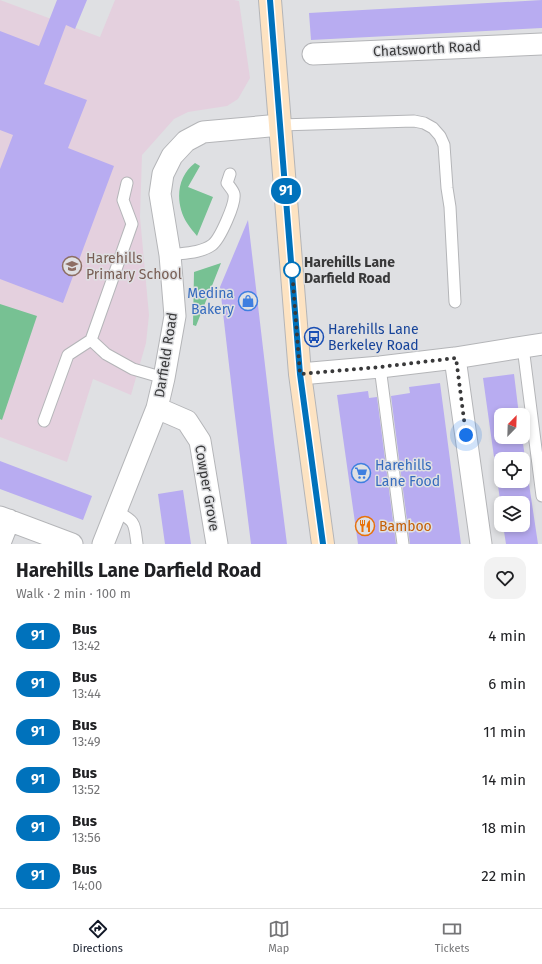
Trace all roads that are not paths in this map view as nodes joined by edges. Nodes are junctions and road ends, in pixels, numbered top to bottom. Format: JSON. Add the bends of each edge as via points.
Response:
{"nodes":[{"id":1,"x":270,"y":0,"type":"edge"},
{"id":2,"x":542,"y":44,"type":"edge"},
{"id":3,"x":313,"y":54,"type":"dead end"},
{"id":4,"x":280,"y":125,"type":"junction"},
{"id":5,"x":230,"y":174,"type":"dead end"},
{"id":6,"x":127,"y":183,"type":"dead end"},
{"id":7,"x":170,"y":255,"type":"junction"},
{"id":8,"x":455,"y":302,"type":"dead end"},
{"id":9,"x":91,"y":340,"type":"junction"},
{"id":10,"x":532,"y":346,"type":"edge"},
{"id":11,"x":456,"y":358,"type":"junction"},
{"id":12,"x":380,"y":367,"type":"junction"},
{"id":13,"x":300,"y":374,"type":"junction"},
{"id":14,"x":164,"y":378,"type":"junction"},
{"id":15,"x":157,"y":408,"type":"junction"},
{"id":16,"x":44,"y":421,"type":"dead end"},
{"id":17,"x":542,"y":496,"type":"edge"},
{"id":18,"x":116,"y":511,"type":"junction"},
{"id":19,"x":4,"y":518,"type":"edge"},
{"id":20,"x":0,"y":543,"type":"edge"},
{"id":21,"x":72,"y":544,"type":"edge"},
{"id":22,"x":103,"y":544,"type":"edge"},
{"id":23,"x":137,"y":544,"type":"edge"},
{"id":24,"x":217,"y":544,"type":"edge"},
{"id":25,"x":323,"y":544,"type":"edge"},
{"id":26,"x":403,"y":544,"type":"edge"},
{"id":27,"x":481,"y":544,"type":"edge"}],
"edges":[{"from":1,"to":4,"type":"main road"},
{"from":2,"to":3,"type":"street","name":"Chatsworth Road"},
{"from":4,"to":7,"type":"street","name":"Darfield Road","via":[[203,132],[186,141],[172,156],[163,174],[160,194]]},
{"from":4,"to":8,"type":"lane","via":[[414,121],[433,128],[444,145]]},
{"from":4,"to":13,"type":"main road"},
{"from":5,"to":7,"type":"lane","via":[[227,183],[234,193],[234,203],[213,244],[199,251]]},
{"from":6,"to":9,"type":"lane","via":[[123,200],[132,224]]},
{"from":7,"to":14,"type":"street","name":"Darfield Road","via":[[175,316]]},
{"from":9,"to":14,"type":"lane","via":[[106,354],[133,369]]},
{"from":9,"to":16,"type":"lane","via":[[68,355]]},
{"from":10,"to":11,"type":"street"},
{"from":10,"to":17,"type":"lane"},
{"from":11,"to":12,"type":"street"},
{"from":11,"to":27,"type":"street"},
{"from":12,"to":13,"type":"street"},
{"from":12,"to":26,"type":"lane"},
{"from":13,"to":25,"type":"main road"},
{"from":14,"to":15,"type":"street","name":"Darfield Road"},
{"from":15,"to":18,"type":"street","name":"Darfield Road"},
{"from":15,"to":24,"type":"street","name":"Cowper Grove","via":[[187,420],[200,441]]},
{"from":18,"to":22,"type":"street","name":"Darfield Road"},
{"from":18,"to":23,"type":"lane","via":[[132,521]]},
{"from":19,"to":20,"type":"street"},
{"from":19,"to":21,"type":"street"}]}
